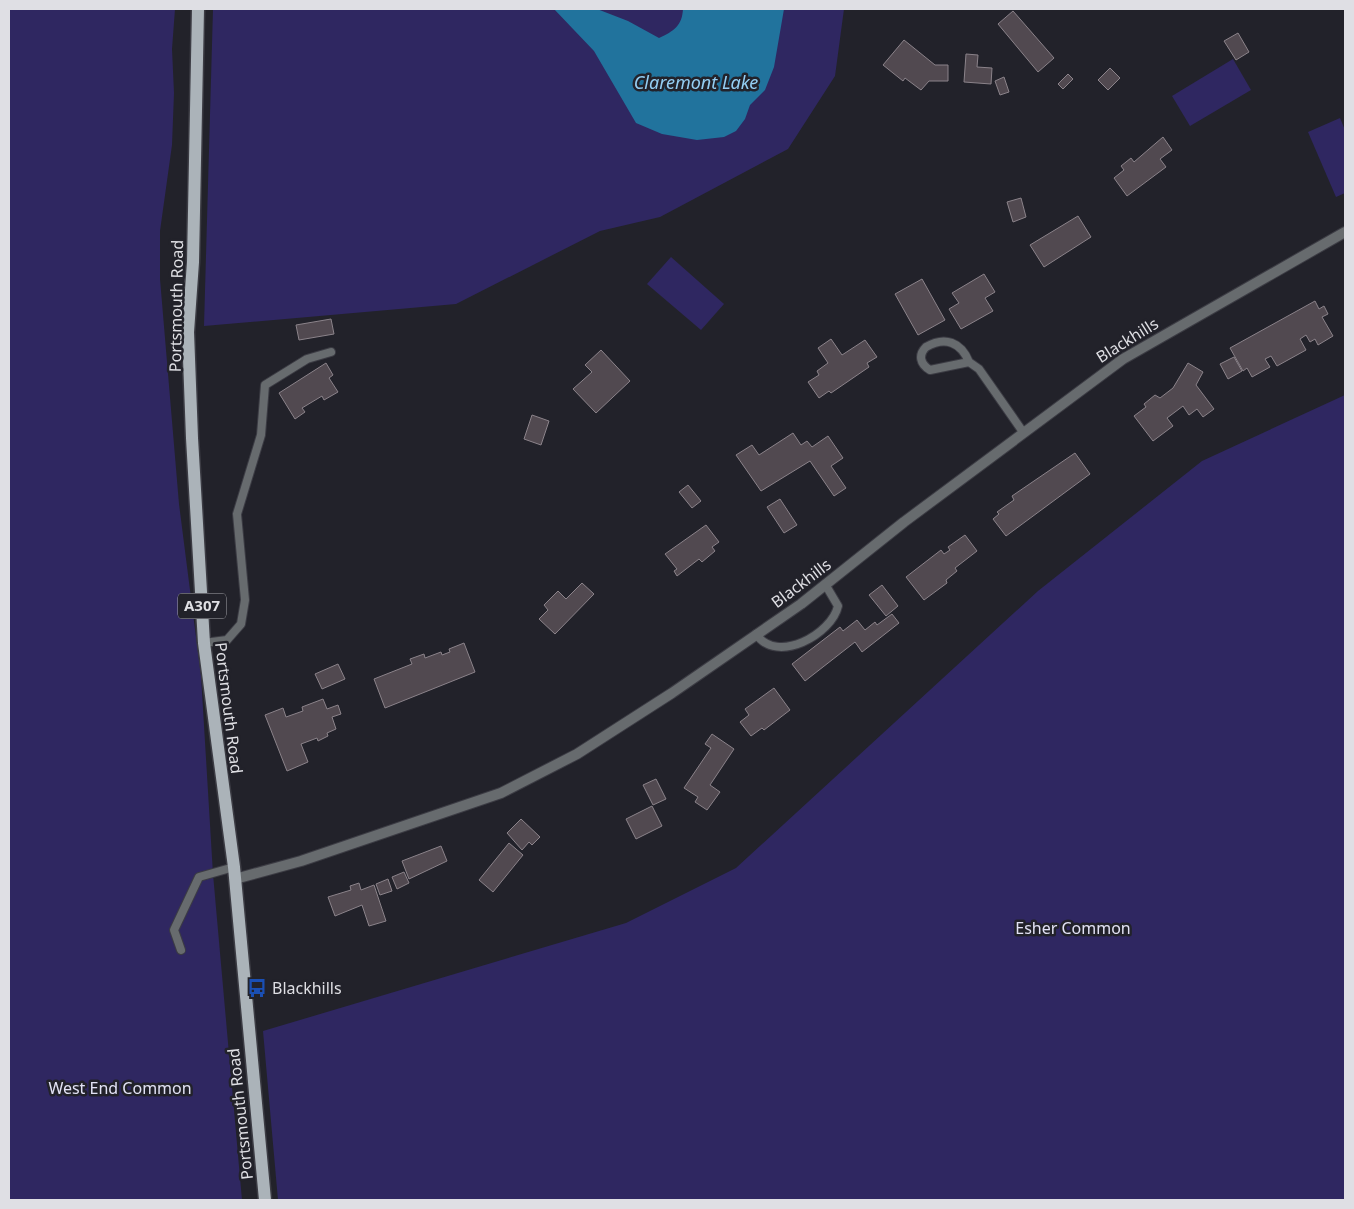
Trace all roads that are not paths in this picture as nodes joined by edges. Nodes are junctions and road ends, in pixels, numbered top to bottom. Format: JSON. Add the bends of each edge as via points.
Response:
{"nodes":[{"id":1,"x":198,"y":9,"type":"edge"},
{"id":2,"x":1345,"y":232,"type":"edge"},
{"id":3,"x":331,"y":352,"type":"dead end"},
{"id":4,"x":969,"y":362,"type":"junction"},
{"id":5,"x":1023,"y":432,"type":"junction"},
{"id":6,"x":825,"y":584,"type":"junction"},
{"id":7,"x":756,"y":634,"type":"junction"},
{"id":8,"x":204,"y":643,"type":"junction"},
{"id":9,"x":235,"y":873,"type":"junction"},
{"id":10,"x":180,"y":950,"type":"dead end"},
{"id":11,"x":265,"y":1200,"type":"edge"}],
"edges":[{"from":1,"to":8,"type":"main road","name":"Portsmouth Road","number":"A307","via":[[193,262],[188,332]]},
{"from":2,"to":5,"type":"street","name":"Blackhills","via":[[1123,359]]},
{"from":3,"to":8,"type":"lane","via":[[307,359],[265,386],[261,436],[237,514],[245,600],[241,624],[227,640]]},
{"from":4,"to":4,"type":"lane","via":[[930,370],[922,363],[921,357],[926,347],[942,341],[958,345]]},
{"from":4,"to":5,"type":"lane","via":[[979,369]]},
{"from":5,"to":6,"type":"street","name":"Blackhills"},
{"from":6,"to":7,"type":"street","name":"Blackhills"},
{"from":6,"to":7,"type":"lane","via":[[838,606],[836,616],[800,645],[777,647],[760,640]]},
{"from":7,"to":9,"type":"street","name":"Blackhills","via":[[615,730],[500,794],[301,860]]},
{"from":8,"to":9,"type":"main road","name":"Portsmouth Road","number":"A307"},
{"from":9,"to":10,"type":"lane","via":[[199,877],[174,930]]},
{"from":9,"to":11,"type":"main road","name":"Portsmouth Road","number":"A307"}]}
